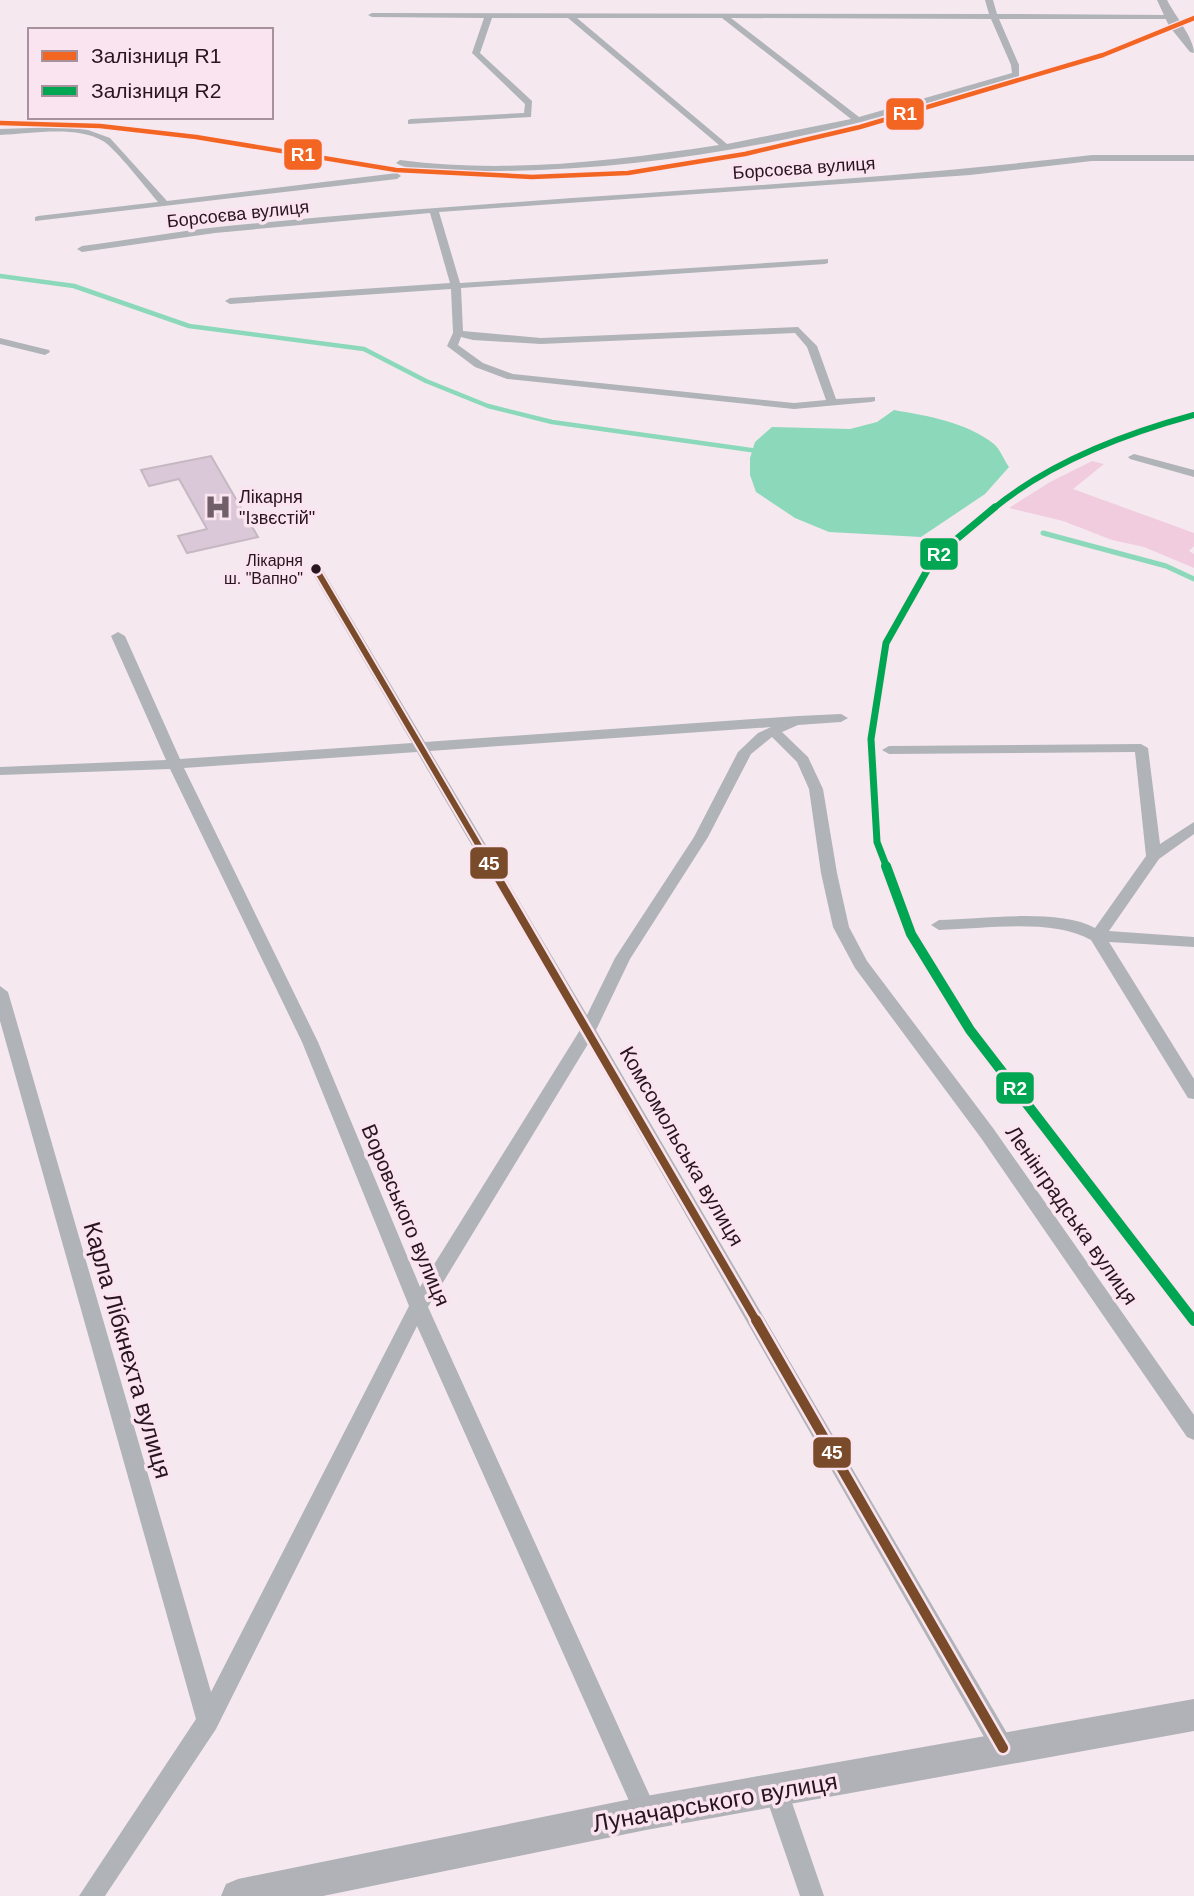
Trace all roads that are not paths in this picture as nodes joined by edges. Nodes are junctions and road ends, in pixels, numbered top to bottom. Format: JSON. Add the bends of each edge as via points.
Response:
{"nodes":[{"id":1,"x":989,"y":0,"type":"edge"},
{"id":2,"x":1162,"y":0,"type":"edge"},
{"id":3,"x":372,"y":15,"type":"dead end"},
{"id":4,"x":489,"y":15,"type":"junction"},
{"id":5,"x":571,"y":17,"type":"junction"},
{"id":6,"x":725,"y":17,"type":"junction"},
{"id":7,"x":993,"y":17,"type":"junction"},
{"id":8,"x":1171,"y":17,"type":"junction"},
{"id":9,"x":1193,"y":47,"type":"edge"},
{"id":10,"x":858,"y":120,"type":"junction"},
{"id":11,"x":411,"y":122,"type":"dead end"},
{"id":12,"x":0,"y":132,"type":"edge"},
{"id":13,"x":726,"y":147,"type":"junction"},
{"id":14,"x":1194,"y":158,"type":"edge"},
{"id":15,"x":400,"y":163,"type":"dead end"},
{"id":16,"x":397,"y":176,"type":"dead end"},
{"id":17,"x":165,"y":204,"type":"junction"},
{"id":18,"x":435,"y":211,"type":"junction"},
{"id":19,"x":209,"y":215,"type":"junction"},
{"id":20,"x":38,"y":219,"type":"dead end"},
{"id":21,"x":82,"y":249,"type":"dead end"},
{"id":22,"x":825,"y":261,"type":"dead end"},
{"id":23,"x":456,"y":286,"type":"junction"},
{"id":24,"x":230,"y":301,"type":"dead end"},
{"id":25,"x":458,"y":333,"type":"junction"},
{"id":26,"x":0,"y":341,"type":"edge"},
{"id":27,"x":45,"y":352,"type":"dead end"},
{"id":28,"x":871,"y":399,"type":"dead end"},
{"id":29,"x":832,"y":402,"type":"junction"},
{"id":30,"x":1134,"y":457,"type":"dead end"},
{"id":31,"x":1194,"y":474,"type":"edge"},
{"id":32,"x":316,"y":569,"type":"dead end"},
{"id":33,"x":118,"y":636,"type":"dead end"},
{"id":34,"x":841,"y":718,"type":"dead end"},
{"id":35,"x":798,"y":720,"type":"junction"},
{"id":36,"x":773,"y":731,"type":"junction"},
{"id":37,"x":420,"y":745,"type":"junction"},
{"id":38,"x":889,"y":750,"type":"dead end"},
{"id":39,"x":175,"y":764,"type":"junction"},
{"id":40,"x":0,"y":771,"type":"edge"},
{"id":41,"x":1194,"y":827,"type":"edge"},
{"id":42,"x":1154,"y":856,"type":"junction"},
{"id":43,"x":939,"y":925,"type":"dead end"},
{"id":44,"x":1097,"y":936,"type":"junction"},
{"id":45,"x":1194,"y":942,"type":"edge"},
{"id":46,"x":0,"y":992,"type":"edge"},
{"id":47,"x":588,"y":1030,"type":"junction"},
{"id":48,"x":1194,"y":1093,"type":"edge"},
{"id":49,"x":418,"y":1306,"type":"junction"},
{"id":50,"x":1194,"y":1431,"type":"edge"},
{"id":51,"x":1194,"y":1715,"type":"edge"},
{"id":52,"x":208,"y":1721,"type":"junction"},
{"id":53,"x":1003,"y":1748,"type":"junction"},
{"id":54,"x":776,"y":1791,"type":"junction"},
{"id":55,"x":646,"y":1813,"type":"junction"},
{"id":56,"x":323,"y":1887,"type":"edge"},
{"id":57,"x":91,"y":1896,"type":"edge"},
{"id":58,"x":238,"y":1896,"type":"edge"},
{"id":59,"x":812,"y":1896,"type":"edge"}],
"edges":[{"from":1,"to":7,"type":"street"},
{"from":2,"to":8,"type":"main road"},
{"from":3,"to":4,"type":"street"},
{"from":4,"to":5,"type":"street","via":[[531,12]]},
{"from":4,"to":11,"type":"street","via":[[476,52],[529,103],[528,115]]},
{"from":5,"to":6,"type":"street"},
{"from":5,"to":13,"type":"street"},
{"from":6,"to":7,"type":"street"},
{"from":6,"to":10,"type":"street"},
{"from":7,"to":8,"type":"street"},
{"from":7,"to":10,"type":"street","via":[[1016,74]]},
{"from":8,"to":9,"type":"main road"},
{"from":10,"to":13,"type":"street"},
{"from":12,"to":17,"type":"street","via":[[62,130],[107,140]]},
{"from":13,"to":15,"type":"street","via":[[524,168],[456,169]]},
{"from":14,"to":18,"type":"street","name":"Борсоєва вулиця","via":[[1092,158],[970,172]]},
{"from":16,"to":19,"type":"street"},
{"from":17,"to":19,"type":"street"},
{"from":17,"to":20,"type":"street"},
{"from":18,"to":19,"type":"street","name":"Борсоєва вулиця"},
{"from":18,"to":23,"type":"street"},
{"from":19,"to":21,"type":"street","name":"Борсоєва вулиця"},
{"from":22,"to":23,"type":"street"},
{"from":23,"to":24,"type":"street"},
{"from":23,"to":25,"type":"street"},
{"from":25,"to":29,"type":"street","via":[[452,346],[479,365],[511,377],[782,405]]},
{"from":25,"to":29,"type":"street","via":[[541,341],[798,330],[813,346]]},
{"from":26,"to":27,"type":"street"},
{"from":28,"to":29,"type":"street"},
{"from":30,"to":31,"type":"street"},
{"from":32,"to":37,"type":"street","name":"Комсомольська вулиця"},
{"from":33,"to":39,"type":"street","name":"Воровського вулиця"},
{"from":34,"to":35,"type":"street"},
{"from":35,"to":36,"type":"street"},
{"from":35,"to":37,"type":"street"},
{"from":36,"to":47,"type":"street","via":[[745,752],[701,837],[623,958]]},
{"from":36,"to":50,"type":"street","name":"Ленінградська вулиця","via":[[803,760],[816,789],[841,928],[861,964],[987,1133]]},
{"from":37,"to":39,"type":"street"},
{"from":37,"to":47,"type":"street","name":"Комсомольська вулиця"},
{"from":38,"to":42,"type":"street","via":[[1140,748]]},
{"from":39,"to":40,"type":"street"},
{"from":39,"to":49,"type":"street","name":"Воровського вулиця","via":[[310,1042]]},
{"from":41,"to":42,"type":"street"},
{"from":42,"to":44,"type":"street"},
{"from":43,"to":44,"type":"street","via":[[1047,922],[1082,928]]},
{"from":44,"to":45,"type":"street"},
{"from":44,"to":48,"type":"street"},
{"from":46,"to":52,"type":"street","name":"Карла Лібкнехта вулиця"},
{"from":47,"to":49,"type":"street"},
{"from":47,"to":53,"type":"street","name":"Комсомольська вулиця"},
{"from":49,"to":52,"type":"street"},
{"from":49,"to":55,"type":"street","name":"Воровського вулиця"},
{"from":51,"to":53,"type":"main road","name":"Луначарського вулиця"},
{"from":52,"to":57,"type":"street"},
{"from":53,"to":54,"type":"main road","name":"Луначарського вулиця"},
{"from":54,"to":55,"type":"main road","name":"Луначарського вулиця"},
{"from":54,"to":59,"type":"street"},
{"from":55,"to":56,"type":"main road","name":"Луначарського вулиця"},
{"from":56,"to":58,"type":"main road","name":"Луначарського вулиця"}]}
